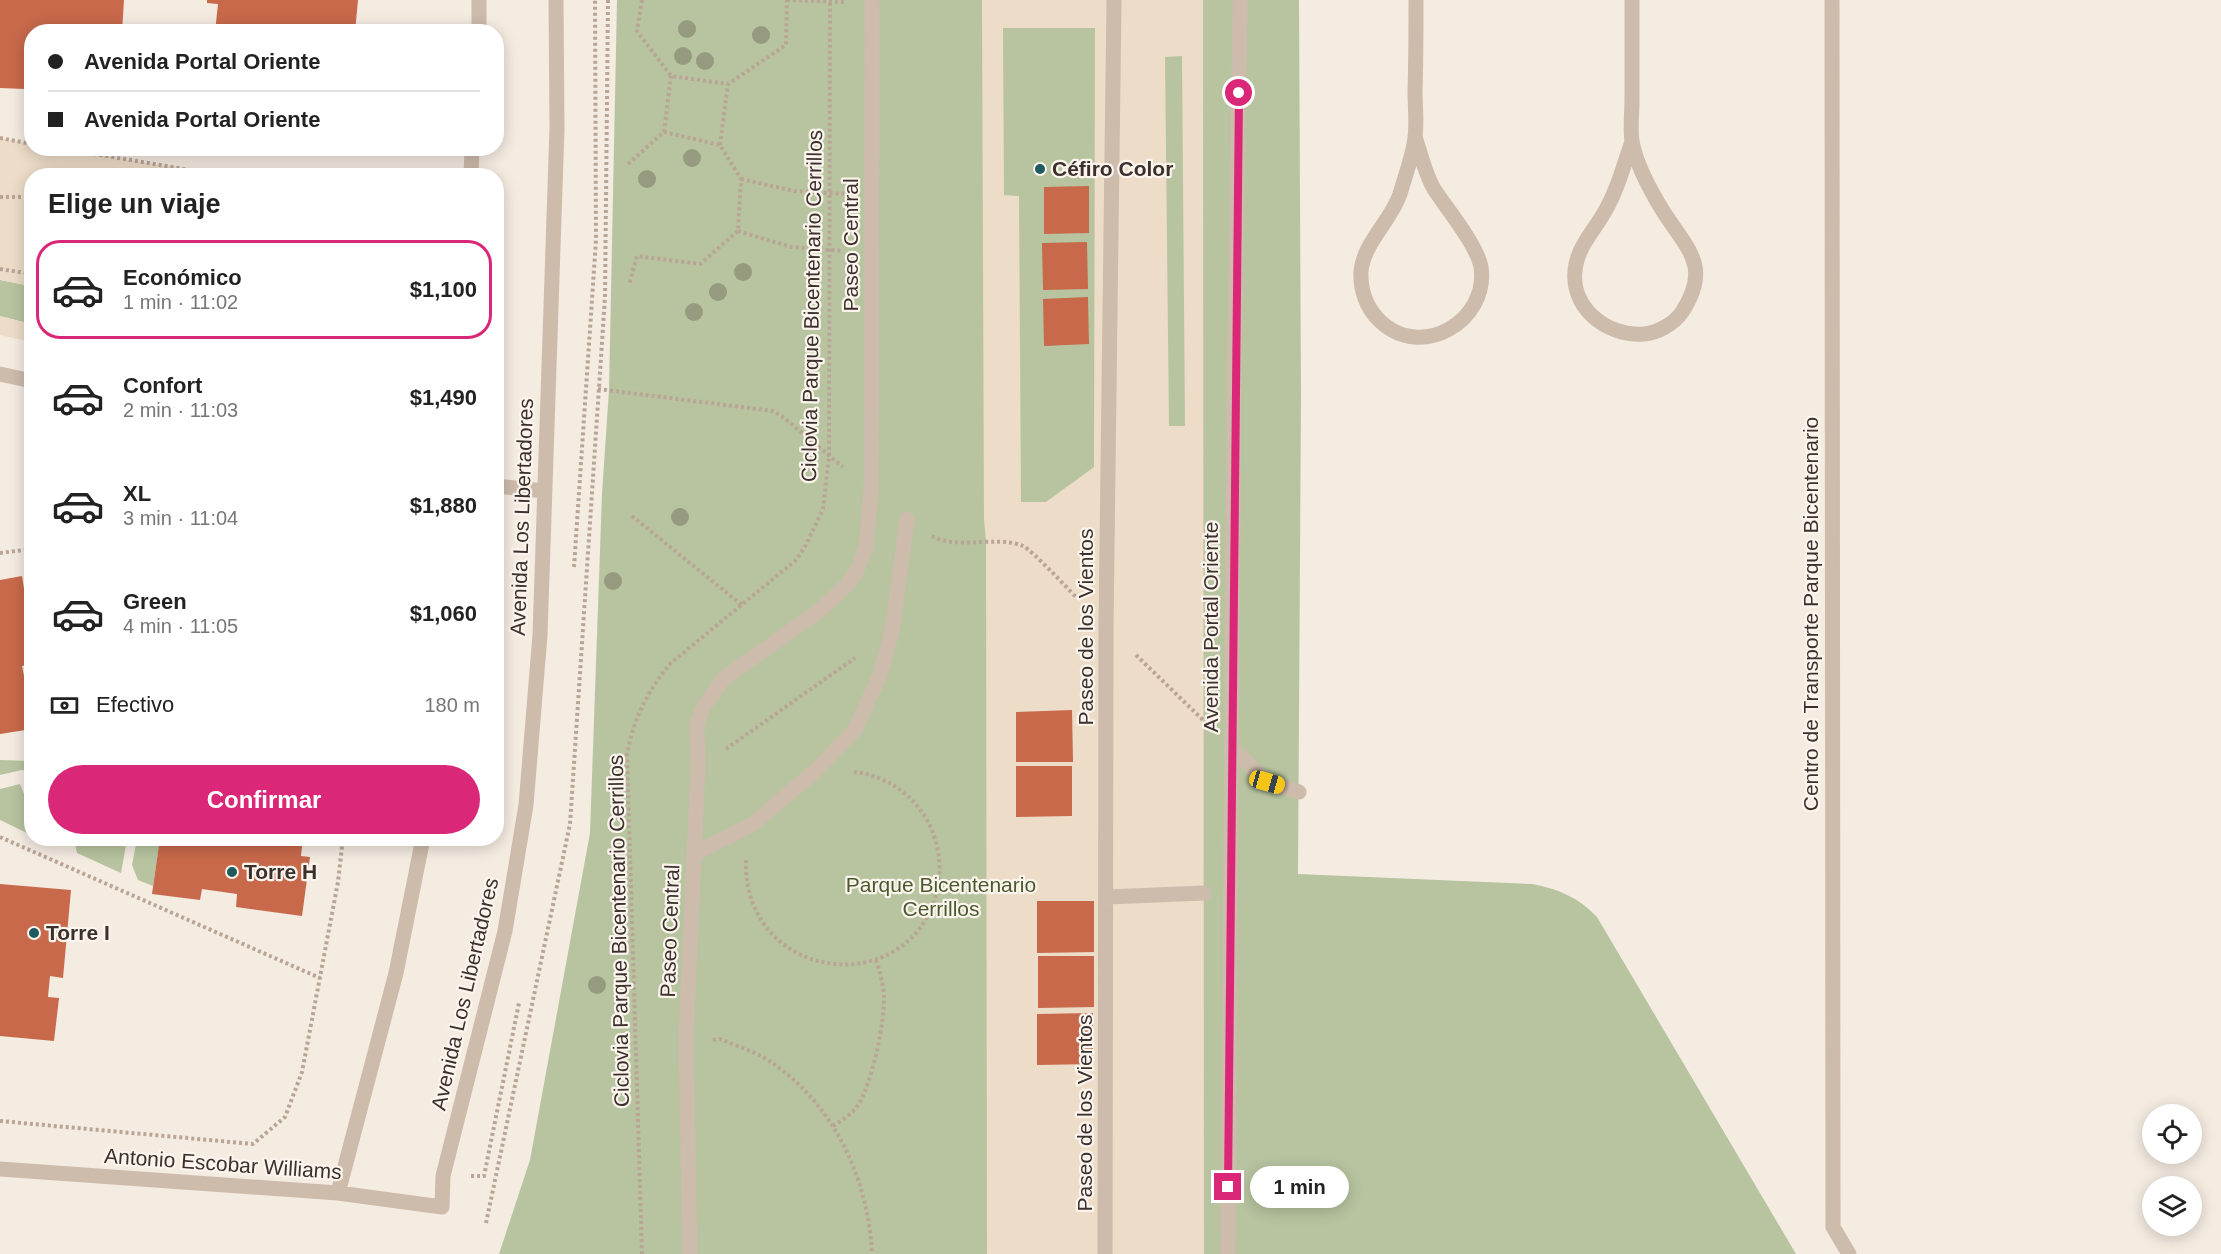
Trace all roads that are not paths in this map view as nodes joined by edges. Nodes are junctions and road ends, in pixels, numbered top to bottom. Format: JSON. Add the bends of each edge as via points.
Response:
{"nodes":[{"id":1,"x":479,"y":0,"type":"edge"},
{"id":2,"x":556,"y":0,"type":"edge"},
{"id":3,"x":1114,"y":0,"type":"edge"},
{"id":4,"x":1240,"y":0,"type":"edge"},
{"id":5,"x":1416,"y":0,"type":"edge"},
{"id":6,"x":1632,"y":0,"type":"edge"},
{"id":7,"x":1832,"y":0,"type":"edge"},
{"id":8,"x":872,"y":2,"type":"edge"},
{"id":9,"x":479,"y":24,"type":"edge"},
{"id":10,"x":1415,"y":137,"type":"junction"},
{"id":11,"x":1632,"y":141,"type":"junction"},
{"id":12,"x":0,"y":374,"type":"edge"},
{"id":13,"x":24,"y":379,"type":"edge"},
{"id":14,"x":504,"y":487,"type":"edge"},
{"id":15,"x":545,"y":491,"type":"junction"},
{"id":16,"x":907,"y":519,"type":"dead end"},
{"id":17,"x":1232,"y":748,"type":"junction"},
{"id":18,"x":1299,"y":792,"type":"dead end"},
{"id":19,"x":421,"y":846,"type":"edge"},
{"id":20,"x":694,"y":854,"type":"junction"},
{"id":21,"x":1204,"y":893,"type":"dead end"},
{"id":22,"x":1107,"y":897,"type":"junction"},
{"id":23,"x":0,"y":1169,"type":"edge"},
{"id":24,"x":338,"y":1193,"type":"junction"},
{"id":25,"x":442,"y":1207,"type":"joint"},
{"id":26,"x":690,"y":1254,"type":"edge"},
{"id":27,"x":1105,"y":1254,"type":"edge"},
{"id":28,"x":1228,"y":1254,"type":"edge"},
{"id":29,"x":1849,"y":1254,"type":"edge"}],
"edges":[{"from":1,"to":9,"type":"street"},
{"from":2,"to":15,"type":"street","name":"Avenida Los Libertadores","via":[[557,128]]},
{"from":3,"to":22,"type":"street","name":"Paseo de los Vientos","via":[[1106,626]]},
{"from":4,"to":17,"type":"street","name":"Avenida Portal Oriente"},
{"from":5,"to":10,"type":"street"},
{"from":6,"to":11,"type":"street"},
{"from":7,"to":29,"type":"street","name":"Centro de Transporte Parque Bicentenario","via":[[1833,1227]]},
{"from":8,"to":20,"type":"street","name":"Paseo Central","via":[[871,490],[866,547],[857,570],[832,601],[724,678],[704,706],[697,724]]},
{"from":10,"to":10,"type":"street","via":[[1399,198],[1367,251],[1361,270],[1368,306],[1395,332],[1414,337],[1450,330],[1465,318],[1481,285],[1474,248],[1433,186]]},
{"from":11,"to":11,"type":"street","via":[[1613,195],[1580,249],[1575,267],[1576,286],[1582,304],[1594,319],[1609,329],[1647,334],[1680,316],[1690,300],[1695,263],[1688,245],[1647,183]]},
{"from":12,"to":13,"type":"street"},
{"from":14,"to":15,"type":"street"},
{"from":15,"to":25,"type":"street","name":"Avenida Los Libertadores","via":[[540,635],[526,805],[505,931],[443,1176]]},
{"from":16,"to":20,"type":"street","name":"Paseo Central","via":[[892,632],[880,675],[854,731],[753,824]]},
{"from":17,"to":18,"type":"street","via":[[1267,782]]},
{"from":17,"to":28,"type":"street","name":"Avenida Portal Oriente"},
{"from":19,"to":24,"type":"street","via":[[396,973]]},
{"from":20,"to":26,"type":"street","name":"Paseo Central","via":[[686,1040]]},
{"from":21,"to":22,"type":"street"},
{"from":22,"to":27,"type":"street","name":"Paseo de los Vientos"},
{"from":23,"to":24,"type":"street","name":"Antonio Escobar Williams"},
{"from":24,"to":25,"type":"street","name":"Antonio Escobar Williams"}]}
